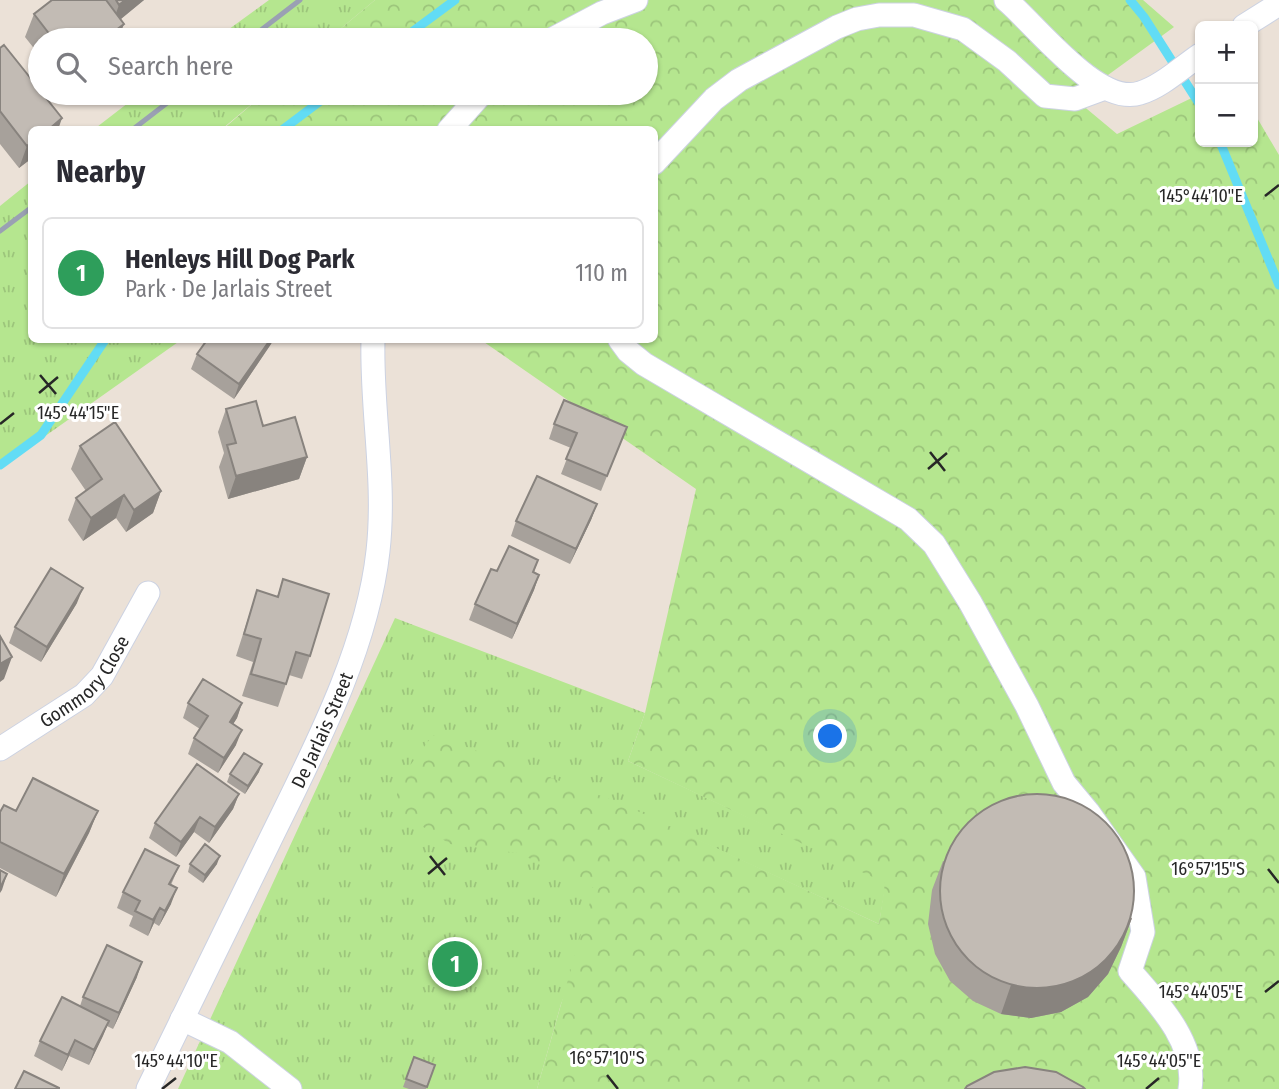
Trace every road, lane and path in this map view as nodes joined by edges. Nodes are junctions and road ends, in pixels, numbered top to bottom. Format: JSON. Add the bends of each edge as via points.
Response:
{"nodes":[{"id":1,"x":636,"y":0,"type":"edge"},
{"id":2,"x":1006,"y":0,"type":"edge"},
{"id":3,"x":1279,"y":4,"type":"edge"},
{"id":4,"x":1252,"y":21,"type":"edge"},
{"id":5,"x":574,"y":28,"type":"edge"},
{"id":6,"x":1195,"y":58,"type":"edge"},
{"id":7,"x":1105,"y":88,"type":"junction"},
{"id":8,"x":471,"y":105,"type":"edge"},
{"id":9,"x":453,"y":126,"type":"edge"},
{"id":10,"x":658,"y":159,"type":"edge"},
{"id":11,"x":373,"y":343,"type":"edge"},
{"id":12,"x":622,"y":343,"type":"edge"},
{"id":13,"x":148,"y":593,"type":"dead end"},
{"id":14,"x":0,"y":749,"type":"edge"},
{"id":15,"x":182,"y":1019,"type":"junction"},
{"id":16,"x":148,"y":1089,"type":"edge"},
{"id":17,"x":290,"y":1089,"type":"edge"},
{"id":18,"x":1190,"y":1089,"type":"edge"}],
"edges":[{"from":1,"to":5,"type":"street"},
{"from":2,"to":7,"type":"street","via":[[1085,76]]},
{"from":3,"to":4,"type":"street"},
{"from":6,"to":7,"type":"street","via":[[1145,91],[1121,93]]},
{"from":7,"to":10,"type":"street","via":[[1075,99],[1045,96],[963,29],[914,15],[879,15],[837,27],[739,80],[714,99]]},
{"from":8,"to":9,"type":"street"},
{"from":11,"to":15,"type":"street","name":"De Jarlais Street","via":[[382,507],[378,553],[354,650],[292,795]]},
{"from":12,"to":18,"type":"street","via":[[644,364],[908,519],[934,544],[1027,706],[1064,783],[1134,877],[1143,932],[1129,971],[1174,1027],[1190,1063]]},
{"from":13,"to":14,"type":"street","name":"Gommory Close","via":[[102,676],[84,695]]},
{"from":15,"to":16,"type":"street","name":"De Jarlais Street"},
{"from":15,"to":17,"type":"street","via":[[230,1042]]}]}
